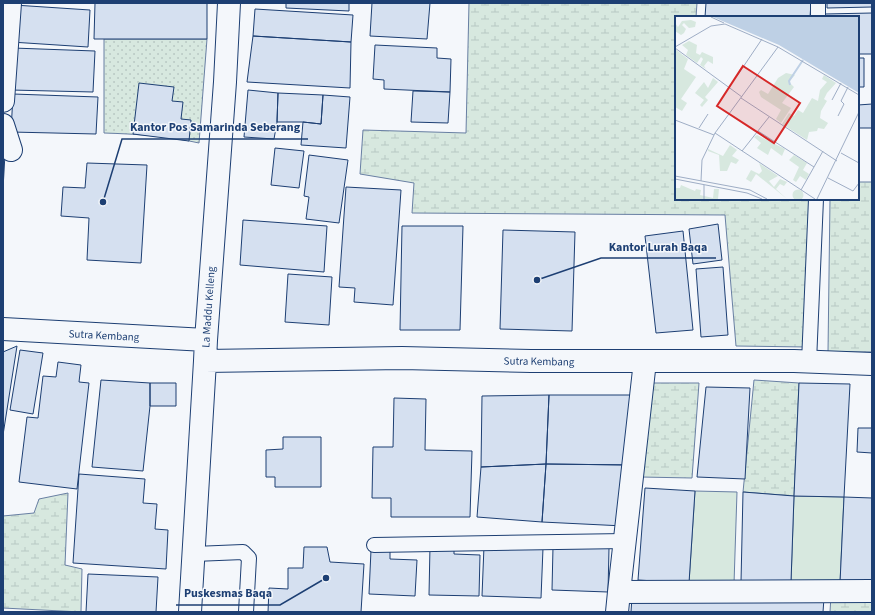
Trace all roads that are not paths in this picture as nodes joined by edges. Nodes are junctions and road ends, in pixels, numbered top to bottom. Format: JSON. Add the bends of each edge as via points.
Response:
{"nodes":[{"id":1,"x":10,"y":3,"type":"edge"},
{"id":2,"x":229,"y":3,"type":"edge"},
{"id":3,"x":818,"y":3,"type":"edge"},
{"id":4,"x":818,"y":16,"type":"edge"},
{"id":5,"x":3,"y":101,"type":"edge"},
{"id":6,"x":3,"y":126,"type":"edge"},
{"id":7,"x":11,"y":150,"type":"dead end"},
{"id":8,"x":816,"y":200,"type":"edge"},
{"id":9,"x":3,"y":329,"type":"edge"},
{"id":10,"x":205,"y":351,"type":"junction"},
{"id":11,"x":645,"y":362,"type":"junction"},
{"id":12,"x":809,"y":362,"type":"junction"},
{"id":13,"x":872,"y":364,"type":"edge"},
{"id":14,"x":625,"y":541,"type":"junction"},
{"id":15,"x":374,"y":545,"type":"dead end"},
{"id":16,"x":194,"y":554,"type":"junction"},
{"id":17,"x":872,"y":591,"type":"edge"},
{"id":18,"x":618,"y":602,"type":"edge"},
{"id":19,"x":190,"y":612,"type":"edge"},
{"id":20,"x":246,"y":612,"type":"edge"}],
"edges":[{"from":1,"to":5,"type":"street"},
{"from":2,"to":10,"type":"street","name":"La Maddu Kelleng"},
{"from":3,"to":4,"type":"lane"},
{"from":6,"to":7,"type":"street"},
{"from":8,"to":12,"type":"lane"},
{"from":9,"to":10,"type":"street","name":"Sutra Kembang"},
{"from":10,"to":11,"type":"street","name":"Sutra Kembang","via":[[402,358]]},
{"from":10,"to":16,"type":"street","name":"La Maddu Kelleng"},
{"from":11,"to":12,"type":"street","name":"Sutra Kembang"},
{"from":11,"to":14,"type":"street"},
{"from":12,"to":13,"type":"street","name":"Sutra Kembang"},
{"from":14,"to":15,"type":"lane"},
{"from":14,"to":18,"type":"street"},
{"from":16,"to":19,"type":"street","name":"La Maddu Kelleng"},
{"from":16,"to":20,"type":"lane","via":[[243,552],[249,558]]},
{"from":17,"to":18,"type":"street"}]}
